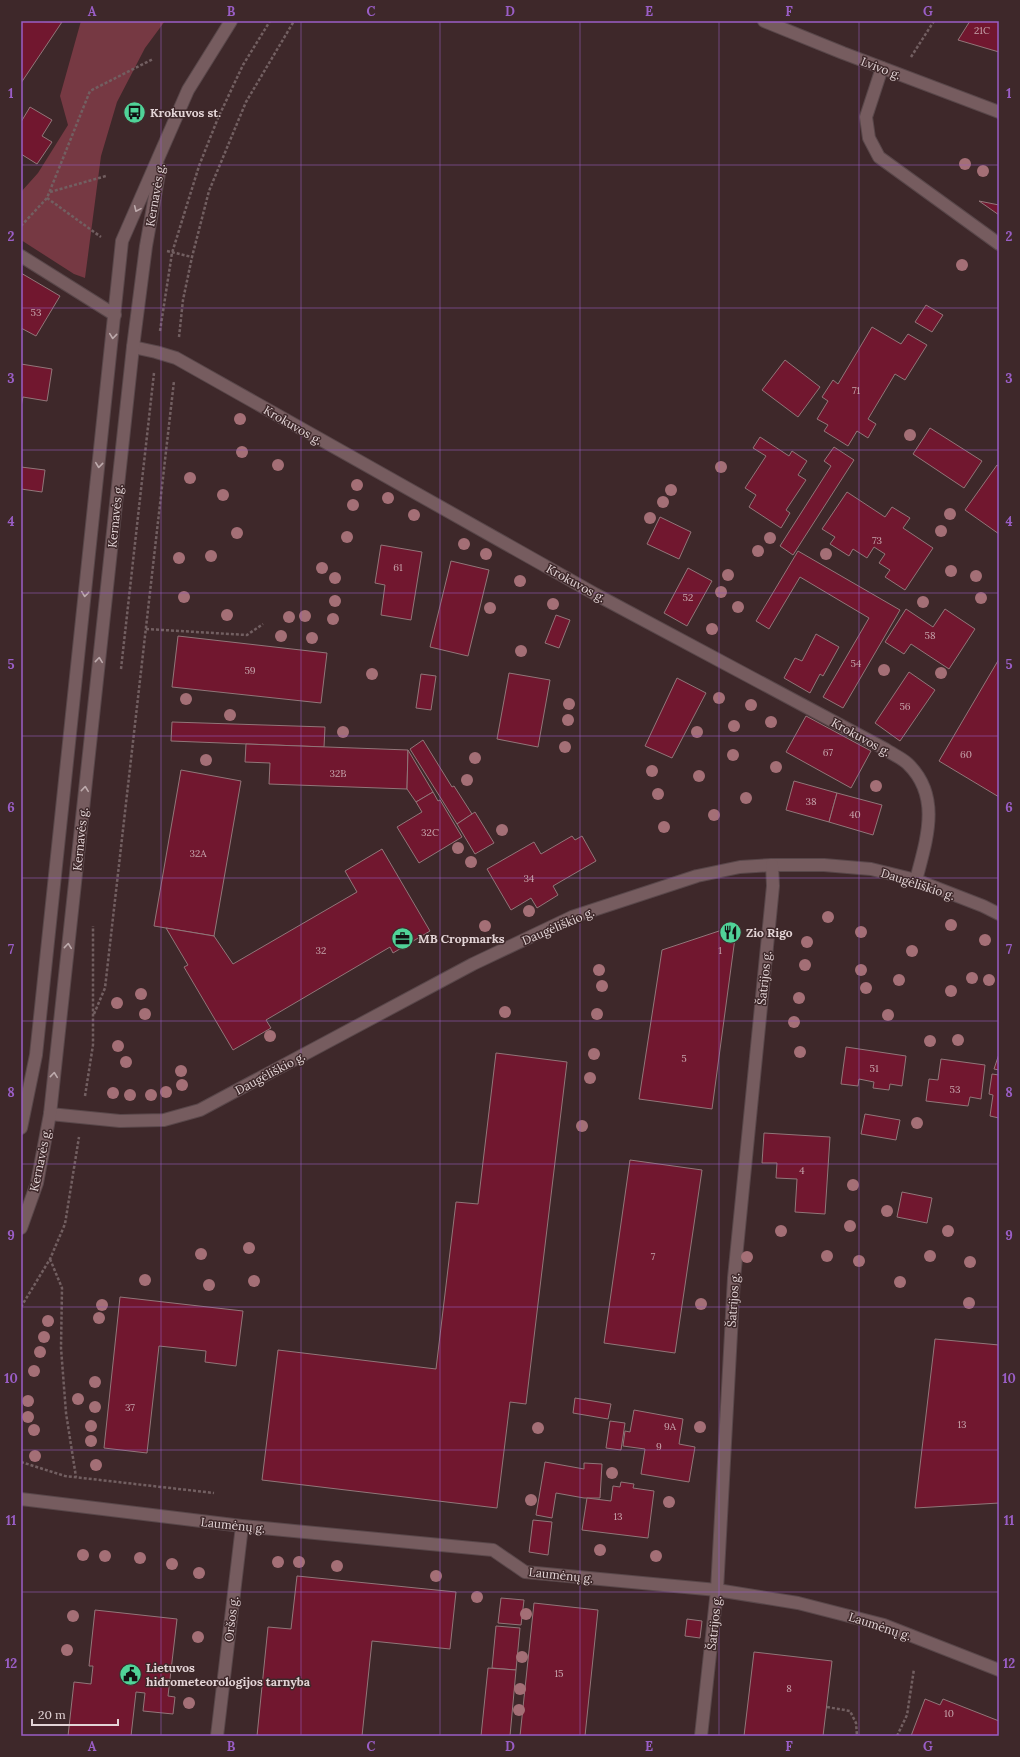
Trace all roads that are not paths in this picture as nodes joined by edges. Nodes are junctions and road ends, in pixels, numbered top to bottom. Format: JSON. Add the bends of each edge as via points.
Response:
{"nodes":[{"id":1,"x":231,"y":21,"type":"edge"},
{"id":2,"x":764,"y":21,"type":"edge"},
{"id":3,"x":789,"y":26,"type":"edge"},
{"id":4,"x":882,"y":68,"type":"junction"},
{"id":5,"x":999,"y":112,"type":"edge"},
{"id":6,"x":164,"y":148,"type":"junction"},
{"id":7,"x":999,"y":244,"type":"edge"},
{"id":8,"x":21,"y":256,"type":"edge"},
{"id":9,"x":115,"y":315,"type":"junction"},
{"id":10,"x":134,"y":347,"type":"junction"},
{"id":11,"x":772,"y":865,"type":"junction"},
{"id":12,"x":916,"y":880,"type":"junction"},
{"id":13,"x":999,"y":914,"type":"edge"},
{"id":14,"x":50,"y":1114,"type":"junction"},
{"id":15,"x":21,"y":1128,"type":"edge"},
{"id":16,"x":21,"y":1228,"type":"edge"},
{"id":17,"x":22,"y":1498,"type":"edge"},
{"id":18,"x":242,"y":1526,"type":"junction"},
{"id":19,"x":717,"y":1590,"type":"junction"},
{"id":20,"x":999,"y":1670,"type":"edge"},
{"id":21,"x":217,"y":1736,"type":"edge"},
{"id":22,"x":701,"y":1736,"type":"edge"}],
"edges":[{"from":1,"to":6,"type":"street","via":[[188,90]]},
{"from":2,"to":3,"type":"street","name":"Lvivo g."},
{"from":3,"to":4,"type":"street","name":"Lvivo g."},
{"from":4,"to":5,"type":"street","name":"Lvivo g."},
{"from":4,"to":7,"type":"street","via":[[866,117],[869,138],[879,157]]},
{"from":6,"to":9,"type":"street","name":"Kernavės g.","one_way":true,"via":[[122,240]]},
{"from":6,"to":10,"type":"street","name":"Kernavės g.","via":[[146,246]]},
{"from":8,"to":9,"type":"street"},
{"from":9,"to":15,"type":"street","name":"Kernavės g.","one_way":true,"via":[[36,1055]]},
{"from":10,"to":12,"type":"street","name":"Krokuvos g.","via":[[176,358],[595,594],[885,749],[908,764],[924,784],[930,812],[928,834]]},
{"from":14,"to":10,"type":"street","name":"Kernavės g.","one_way":true},
{"from":11,"to":12,"type":"street","name":"Daugėliškio g.","via":[[824,865],[871,869]]},
{"from":11,"to":14,"type":"street","name":"Daugėliškio g.","via":[[740,867],[697,876],[572,917],[473,964],[200,1110],[164,1120],[120,1121]]},
{"from":11,"to":19,"type":"street","name":"Šatrijos g.","via":[[773,886],[734,1278]]},
{"from":12,"to":13,"type":"street","name":"Daugėliškio g."},
{"from":14,"to":16,"type":"street","name":"Kernavės g.","via":[[37,1183]]},
{"from":17,"to":18,"type":"street","name":"Laumėnų g."},
{"from":18,"to":19,"type":"street","name":"Laumėnų g.","via":[[493,1550],[525,1572]]},
{"from":18,"to":21,"type":"street","name":"Oršos g."},
{"from":19,"to":20,"type":"street","name":"Laumėnų g.","via":[[798,1603],[884,1625]]},
{"from":19,"to":22,"type":"street","name":"Šatrijos g."}]}
